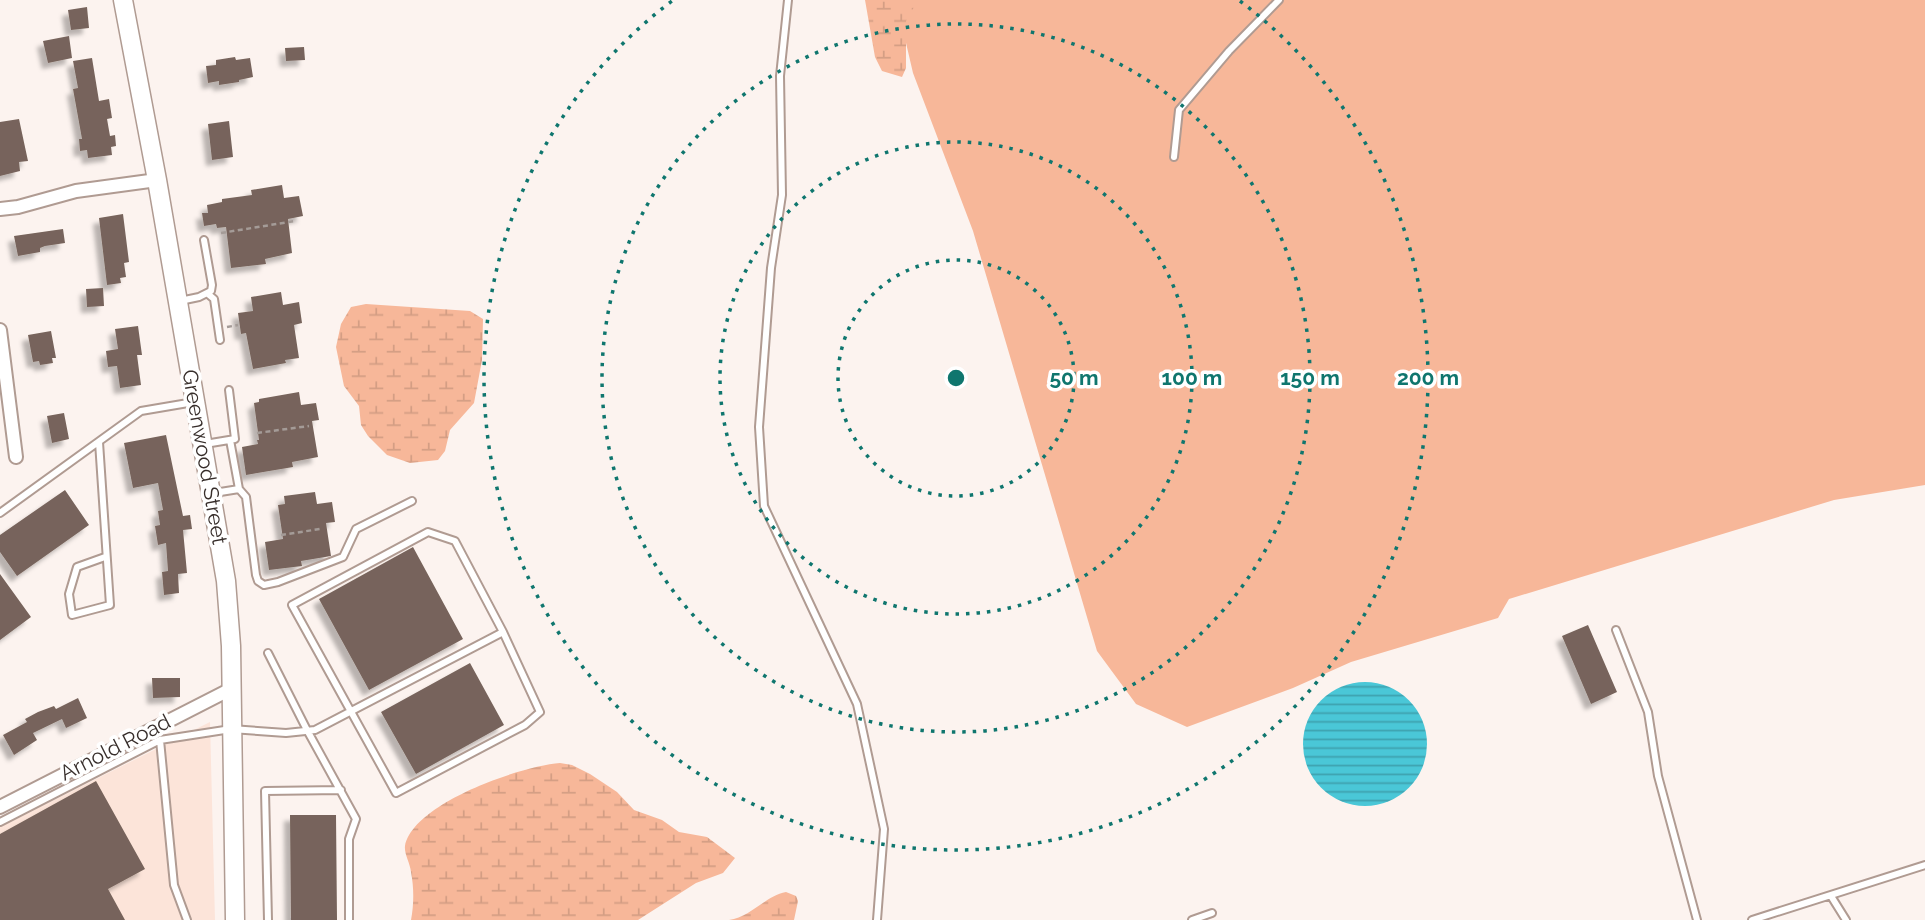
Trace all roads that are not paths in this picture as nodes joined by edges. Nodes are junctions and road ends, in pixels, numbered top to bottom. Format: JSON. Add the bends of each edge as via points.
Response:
{"nodes":[{"id":1,"x":122,"y":0,"type":"edge"},
{"id":2,"x":788,"y":0,"type":"edge"},
{"id":3,"x":1279,"y":0,"type":"edge"},
{"id":4,"x":1174,"y":158,"type":"dead end"},
{"id":5,"x":156,"y":180,"type":"junction"},
{"id":6,"x":0,"y":209,"type":"edge"},
{"id":7,"x":204,"y":240,"type":"dead end"},
{"id":8,"x":208,"y":294,"type":"junction"},
{"id":9,"x":178,"y":301,"type":"junction"},
{"id":10,"x":0,"y":330,"type":"edge"},
{"id":11,"x":220,"y":340,"type":"dead end"},
{"id":12,"x":229,"y":390,"type":"dead end"},
{"id":13,"x":196,"y":401,"type":"junction"},
{"id":14,"x":230,"y":440,"type":"junction"},
{"id":15,"x":99,"y":442,"type":"junction"},
{"id":16,"x":203,"y":445,"type":"junction"},
{"id":17,"x":16,"y":457,"type":"dead end"},
{"id":18,"x":239,"y":489,"type":"junction"},
{"id":19,"x":212,"y":493,"type":"junction"},
{"id":20,"x":412,"y":500,"type":"dead end"},
{"id":21,"x":0,"y":513,"type":"edge"},
{"id":22,"x":105,"y":557,"type":"junction"},
{"id":23,"x":1616,"y":630,"type":"dead end"},
{"id":24,"x":503,"y":632,"type":"junction"},
{"id":25,"x":268,"y":653,"type":"dead end"},
{"id":26,"x":231,"y":689,"type":"junction"},
{"id":27,"x":351,"y":711,"type":"junction"},
{"id":28,"x":231,"y":729,"type":"junction"},
{"id":29,"x":307,"y":730,"type":"junction"},
{"id":30,"x":160,"y":740,"type":"junction"},
{"id":31,"x":341,"y":790,"type":"junction"},
{"id":32,"x":0,"y":807,"type":"edge"},
{"id":33,"x":0,"y":822,"type":"edge"},
{"id":34,"x":1925,"y":865,"type":"edge"},
{"id":35,"x":1831,"y":896,"type":"junction"},
{"id":36,"x":1212,"y":913,"type":"dead end"},
{"id":37,"x":187,"y":920,"type":"edge"},
{"id":38,"x":235,"y":920,"type":"edge"},
{"id":39,"x":268,"y":920,"type":"edge"},
{"id":40,"x":349,"y":920,"type":"edge"},
{"id":41,"x":877,"y":920,"type":"edge"},
{"id":42,"x":1192,"y":920,"type":"edge"},
{"id":43,"x":1697,"y":920,"type":"edge"},
{"id":44,"x":1752,"y":920,"type":"edge"},
{"id":45,"x":1846,"y":920,"type":"edge"}],
"edges":[{"from":1,"to":5,"type":"main road","name":"Greenwood Street"},
{"from":2,"to":41,"type":"lane","via":[[780,76],[782,195],[771,268],[759,427],[764,506],[856,704],[884,829]]},
{"from":3,"to":4,"type":"lane","via":[[1179,110]]},
{"from":5,"to":6,"type":"street","via":[[76,191]]},
{"from":5,"to":9,"type":"main road","name":"Greenwood Street"},
{"from":7,"to":8,"type":"lane","via":[[212,285]]},
{"from":8,"to":9,"type":"lane"},
{"from":8,"to":11,"type":"lane","via":[[214,299]]},
{"from":9,"to":13,"type":"main road","name":"Greenwood Street"},
{"from":10,"to":17,"type":"street"},
{"from":12,"to":14,"type":"lane","via":[[235,439]]},
{"from":13,"to":15,"type":"lane","via":[[141,411]]},
{"from":13,"to":16,"type":"main road","name":"Greenwood Street"},
{"from":14,"to":16,"type":"lane"},
{"from":14,"to":18,"type":"lane"},
{"from":15,"to":21,"type":"lane"},
{"from":15,"to":22,"type":"lane"},
{"from":16,"to":19,"type":"main road","name":"Greenwood Street"},
{"from":18,"to":19,"type":"lane"},
{"from":18,"to":20,"type":"lane","via":[[246,497],[256,575],[264,585],[344,557],[356,529]]},
{"from":19,"to":26,"type":"main road","name":"Greenwood Street","via":[[226,581]]},
{"from":22,"to":22,"type":"lane","via":[[110,605],[72,615],[69,594],[77,567]]},
{"from":23,"to":43,"type":"lane","via":[[1648,712],[1658,776]]},
{"from":24,"to":27,"type":"lane"},
{"from":24,"to":27,"type":"lane","via":[[540,712],[525,725],[396,793]]},
{"from":24,"to":27,"type":"lane","via":[[454,541],[428,532],[292,604]]},
{"from":25,"to":29,"type":"lane"},
{"from":26,"to":28,"type":"main road","name":"Greenwood Street"},
{"from":26,"to":32,"type":"street","name":"Arnold Road"},
{"from":27,"to":29,"type":"lane"},
{"from":28,"to":29,"type":"lane"},
{"from":28,"to":30,"type":"lane"},
{"from":28,"to":38,"type":"main road","name":"Greenwood Street"},
{"from":29,"to":31,"type":"lane"},
{"from":30,"to":33,"type":"lane"},
{"from":30,"to":37,"type":"lane","via":[[174,885]]},
{"from":31,"to":39,"type":"lane","via":[[265,791]]},
{"from":31,"to":40,"type":"lane","via":[[356,819],[349,839]]},
{"from":34,"to":35,"type":"lane"},
{"from":35,"to":44,"type":"lane"},
{"from":35,"to":45,"type":"lane"},
{"from":36,"to":42,"type":"lane"}]}
